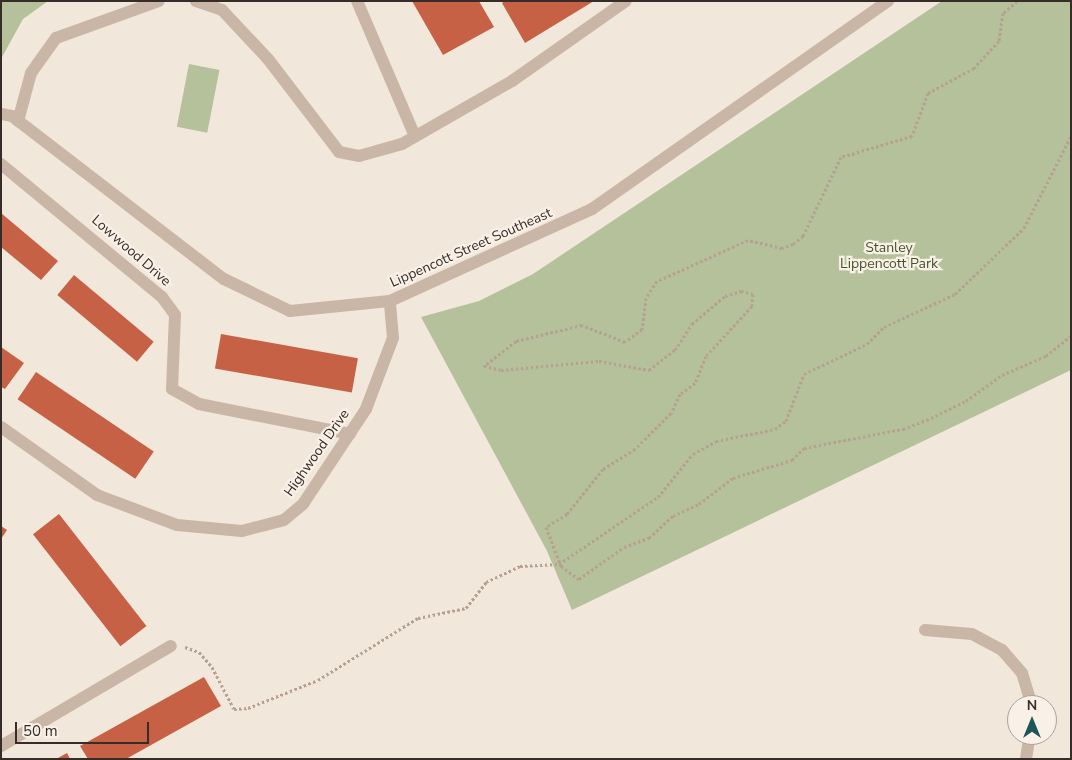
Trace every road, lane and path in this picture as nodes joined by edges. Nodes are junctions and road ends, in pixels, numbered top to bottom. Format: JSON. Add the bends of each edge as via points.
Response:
{"nodes":[{"id":1,"x":159,"y":1,"type":"edge"},
{"id":2,"x":196,"y":1,"type":"edge"},
{"id":3,"x":357,"y":1,"type":"edge"},
{"id":4,"x":626,"y":1,"type":"edge"},
{"id":5,"x":888,"y":1,"type":"edge"},
{"id":6,"x":1017,"y":1,"type":"edge"},
{"id":7,"x":1,"y":114,"type":"edge"},
{"id":8,"x":18,"y":121,"type":"junction"},
{"id":9,"x":415,"y":136,"type":"junction"},
{"id":10,"x":1071,"y":136,"type":"edge"},
{"id":11,"x":1,"y":164,"type":"edge"},
{"id":12,"x":390,"y":301,"type":"junction"},
{"id":13,"x":1071,"y":336,"type":"edge"},
{"id":14,"x":1,"y":427,"type":"edge"},
{"id":15,"x":350,"y":434,"type":"junction"},
{"id":16,"x":559,"y":564,"type":"junction"},
{"id":17,"x":925,"y":630,"type":"dead end"},
{"id":18,"x":171,"y":646,"type":"joint"},
{"id":19,"x":1029,"y":695,"type":"edge"},
{"id":20,"x":1028,"y":745,"type":"edge"},
{"id":21,"x":1,"y":746,"type":"edge"},
{"id":22,"x":1026,"y":759,"type":"edge"}],
"edges":[{"from":1,"to":8,"type":"street","via":[[56,38],[31,73]]},
{"from":2,"to":9,"type":"street","via":[[222,10],[268,59],[339,152],[375,154]]},
{"from":3,"to":9,"type":"street"},
{"from":4,"to":9,"type":"street","via":[[512,81]]},
{"from":5,"to":12,"type":"street","name":"Lippencott Street Southeast","via":[[592,209]]},
{"from":6,"to":16,"type":"path","via":[[1003,13],[999,41],[974,68],[928,93],[912,136],[841,157],[803,236],[793,244],[776,248],[748,240],[657,281],[646,298],[642,329],[625,342],[582,325],[516,340],[485,362],[485,369],[491,370],[582,360],[649,370],[675,350],[692,324],[725,296],[741,291],[753,294],[752,306],[706,356],[695,383],[680,394],[671,413],[635,449],[603,469],[567,514],[549,522],[548,541]]},
{"from":7,"to":8,"type":"street","name":"Lippencott Street Southeast"},
{"from":8,"to":12,"type":"street","name":"Lippencott Street Southeast","via":[[224,279],[248,291],[290,311]]},
{"from":10,"to":16,"type":"path","via":[[1024,228],[955,294],[884,327],[845,356],[804,374],[786,421],[775,429],[716,441],[693,454],[658,497]]},
{"from":11,"to":15,"type":"street","name":"Lowwood Drive","via":[[162,297],[175,315],[172,389],[199,404]]},
{"from":12,"to":15,"type":"street","name":"Highwood Drive","via":[[393,338],[366,409]]},
{"from":13,"to":16,"type":"path","via":[[1046,356],[1002,375],[966,401],[931,418],[903,429],[804,448],[792,460],[733,478],[586,577],[574,577]]},
{"from":14,"to":15,"type":"street","name":"Highwood Drive","via":[[97,495],[177,525],[214,531],[242,531],[284,520],[303,504]]},
{"from":16,"to":18,"type":"path","via":[[520,566],[486,582],[466,608],[418,618],[318,680],[248,708],[234,709],[212,667],[199,652]]},
{"from":17,"to":19,"type":"street","via":[[972,634],[1002,650],[1022,673]]},
{"from":18,"to":21,"type":"street"},
{"from":20,"to":22,"type":"street"}]}
